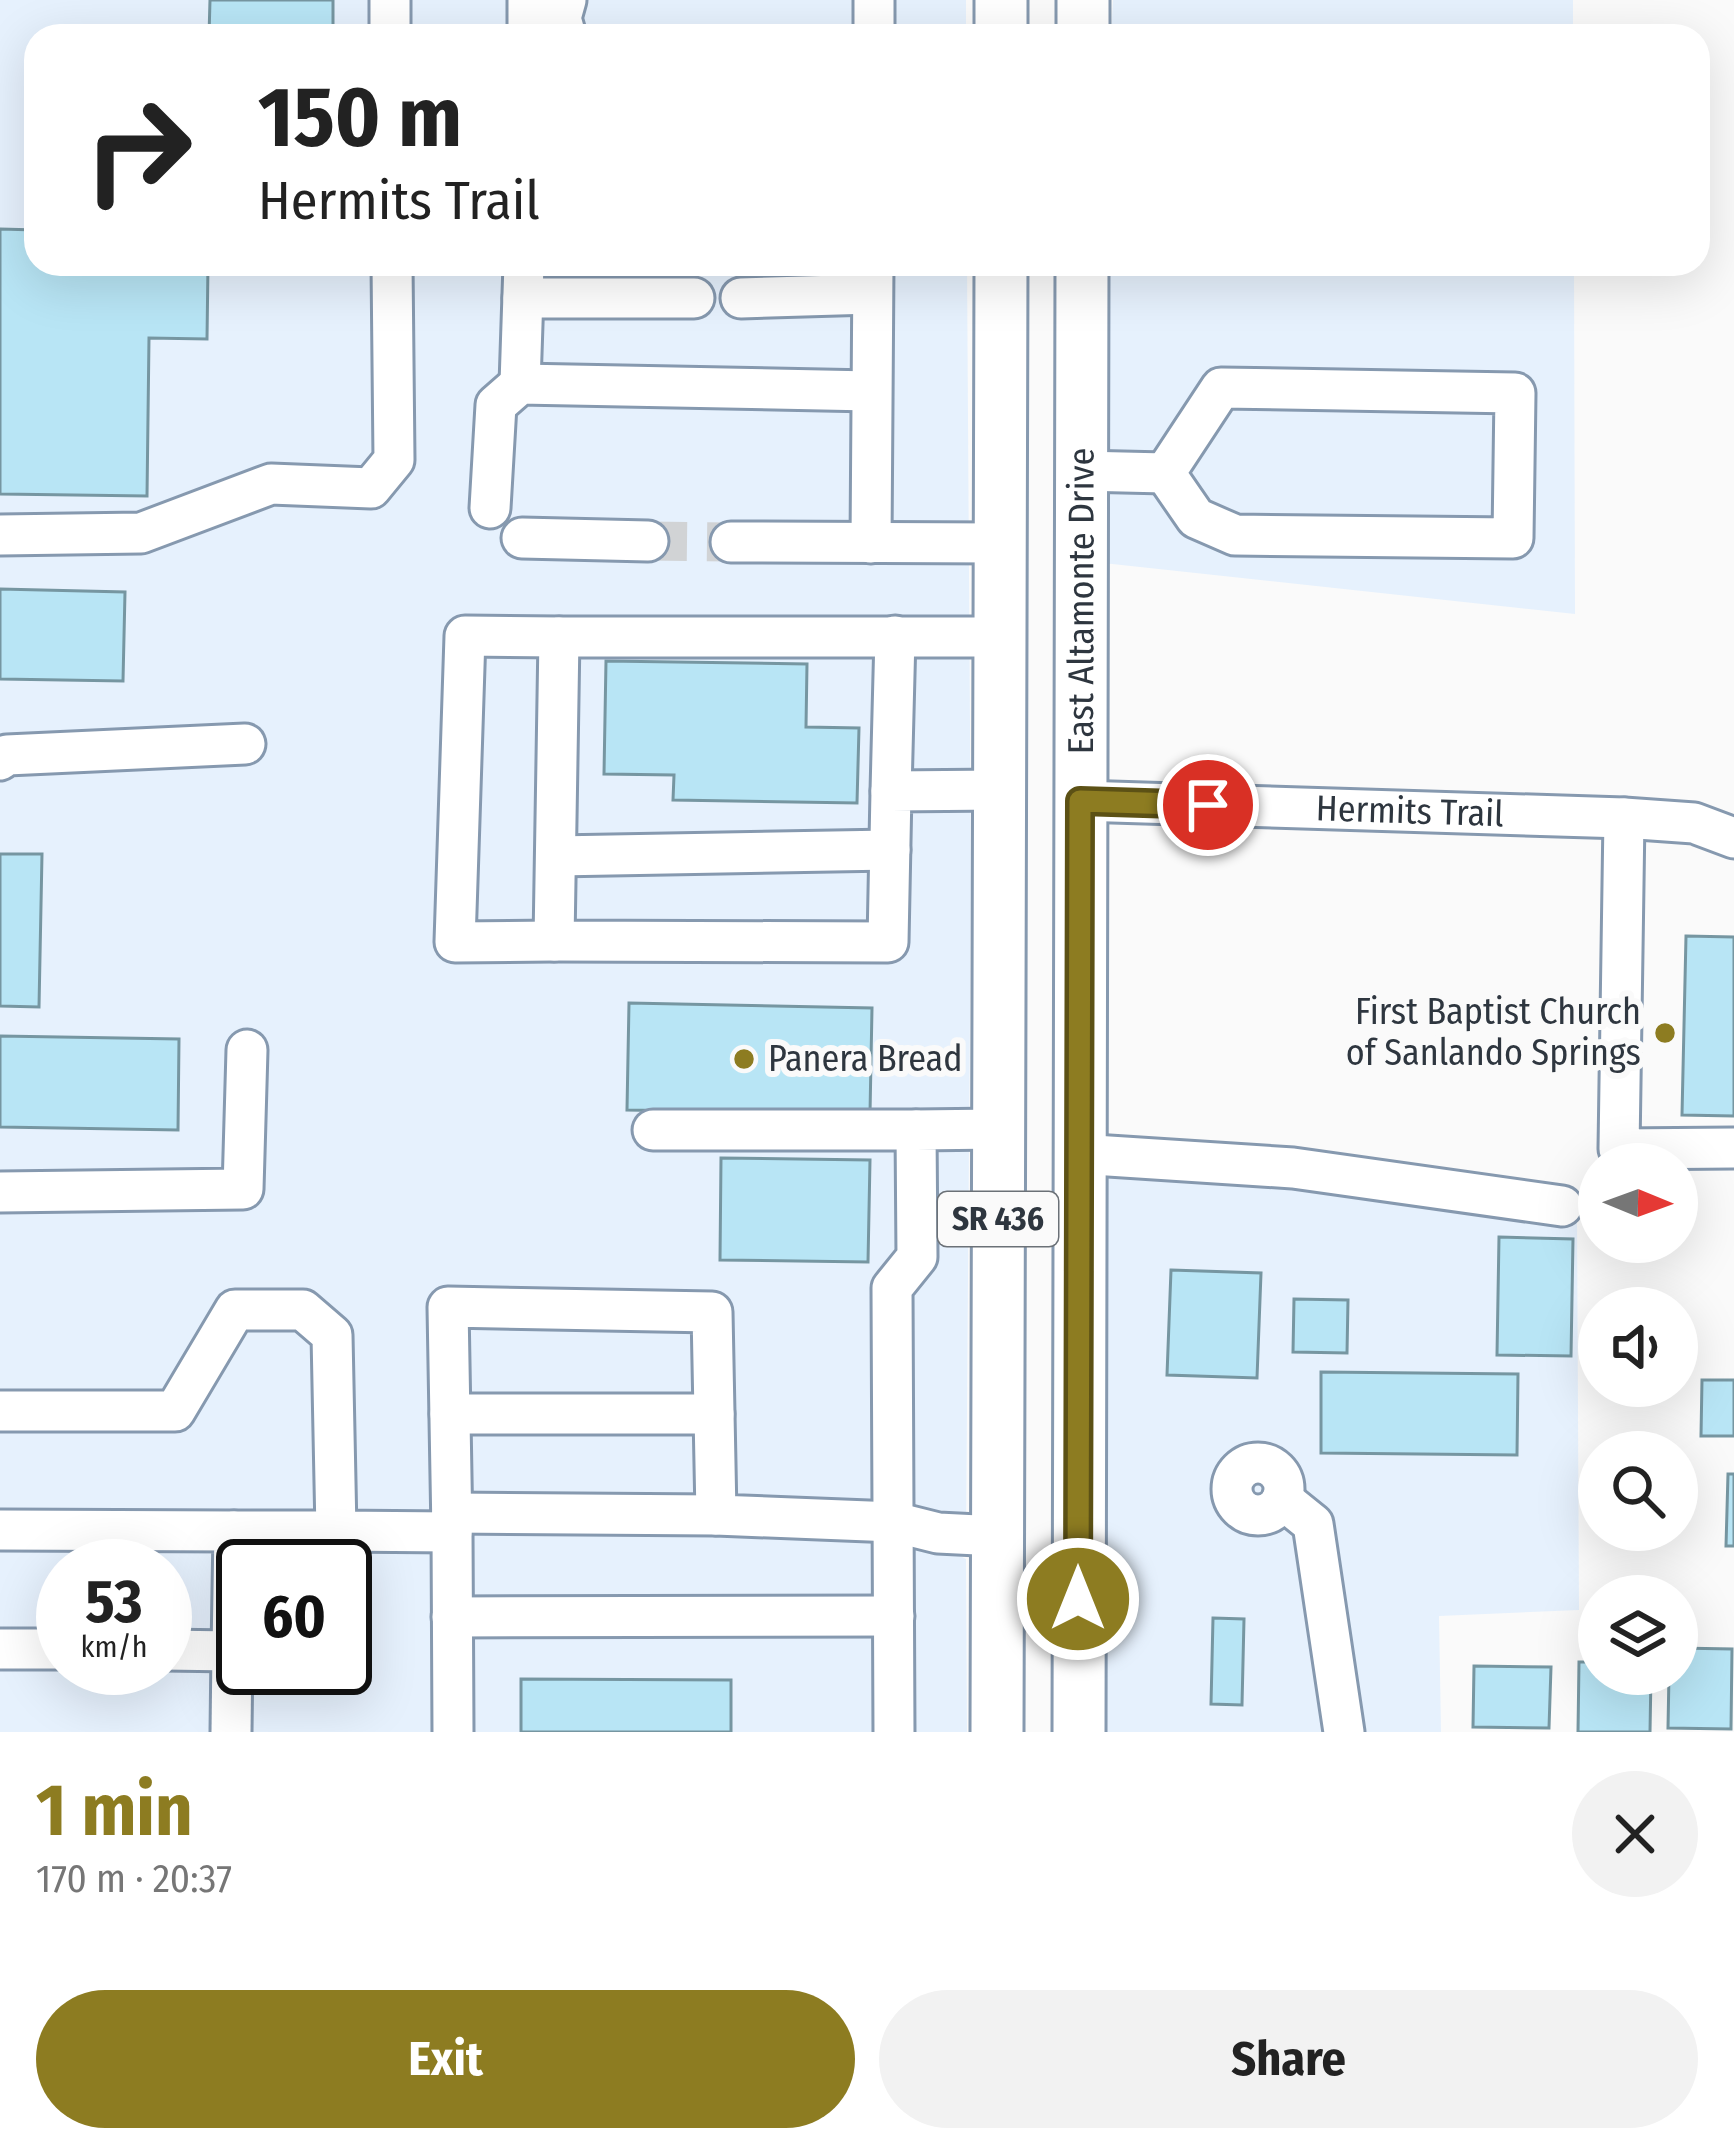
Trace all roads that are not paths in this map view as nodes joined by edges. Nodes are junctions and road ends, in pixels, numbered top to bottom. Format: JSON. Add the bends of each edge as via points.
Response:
{"nodes":[{"id":1,"x":392,"y":276,"type":"edge"},
{"id":2,"x":1001,"y":276,"type":"edge"},
{"id":3,"x":1082,"y":276,"type":"edge"},
{"id":4,"x":872,"y":279,"type":"edge"},
{"id":5,"x":523,"y":281,"type":"edge"},
{"id":6,"x":694,"y":298,"type":"dead end"},
{"id":7,"x":741,"y":298,"type":"dead end"},
{"id":8,"x":520,"y":384,"type":"junction"},
{"id":9,"x":871,"y":391,"type":"junction"},
{"id":10,"x":1081,"y":471,"type":"junction"},
{"id":11,"x":1165,"y":473,"type":"junction"},
{"id":12,"x":490,"y":508,"type":"dead end"},
{"id":13,"x":0,"y":535,"type":"edge"},
{"id":14,"x":522,"y":538,"type":"dead end"},
{"id":15,"x":649,"y":541,"type":"tunnel mouth"},
{"id":16,"x":731,"y":542,"type":"tunnel mouth"},
{"id":17,"x":871,"y":543,"type":"junction"},
{"id":18,"x":1000,"y":543,"type":"junction"},
{"id":19,"x":895,"y":636,"type":"junction"},
{"id":20,"x":559,"y":637,"type":"junction"},
{"id":21,"x":1000,"y":638,"type":"junction"},
{"id":22,"x":1000,"y":706,"type":"junction"},
{"id":23,"x":245,"y":744,"type":"dead end"},
{"id":24,"x":0,"y":760,"type":"edge"},
{"id":25,"x":891,"y":790,"type":"junction"},
{"id":26,"x":1000,"y":790,"type":"junction"},
{"id":27,"x":1080,"y":801,"type":"junction"},
{"id":28,"x":1734,"y":813,"type":"edge"},
{"id":29,"x":1624,"y":818,"type":"junction"},
{"id":30,"x":1694,"y":823,"type":"junction"},
{"id":31,"x":1734,"y":838,"type":"edge"},
{"id":32,"x":890,"y":850,"type":"junction"},
{"id":33,"x":556,"y":856,"type":"junction"},
{"id":34,"x":1080,"y":895,"type":"junction"},
{"id":35,"x":554,"y":941,"type":"junction"},
{"id":36,"x":247,"y":1050,"type":"dead end"},
{"id":37,"x":998,"y":1129,"type":"junction"},
{"id":38,"x":653,"y":1130,"type":"dead end"},
{"id":39,"x":916,"y":1130,"type":"junction"},
{"id":40,"x":1734,"y":1148,"type":"edge"},
{"id":41,"x":1078,"y":1154,"type":"junction"},
{"id":42,"x":0,"y":1192,"type":"edge"},
{"id":43,"x":1562,"y":1206,"type":"dead end"},
{"id":44,"x":0,"y":1411,"type":"edge"},
{"id":45,"x":450,"y":1414,"type":"junction"},
{"id":46,"x":714,"y":1414,"type":"junction"},
{"id":47,"x":1282,"y":1499,"type":"dead end"},
{"id":48,"x":716,"y":1515,"type":"junction"},
{"id":49,"x":894,"y":1522,"type":"junction"},
{"id":50,"x":452,"y":1523,"type":"junction"},
{"id":51,"x":0,"y":1530,"type":"edge"},
{"id":52,"x":234,"y":1531,"type":"junction"},
{"id":53,"x":336,"y":1531,"type":"junction"},
{"id":54,"x":998,"y":1536,"type":"junction"},
{"id":55,"x":234,"y":1539,"type":"edge"},
{"id":56,"x":895,"y":1616,"type":"junction"},
{"id":57,"x":452,"y":1617,"type":"junction"},
{"id":58,"x":1078,"y":1643,"type":"junction"},
{"id":59,"x":0,"y":1649,"type":"edge"},
{"id":60,"x":36,"y":1649,"type":"edge"},
{"id":61,"x":231,"y":1695,"type":"edge"},
{"id":62,"x":231,"y":1732,"type":"edge"},
{"id":63,"x":453,"y":1732,"type":"edge"},
{"id":64,"x":895,"y":1732,"type":"edge"},
{"id":65,"x":997,"y":1732,"type":"edge"},
{"id":66,"x":1079,"y":1732,"type":"edge"},
{"id":67,"x":1344,"y":1732,"type":"edge"}],
"edges":[{"from":1,"to":13,"type":"street","via":[[394,460],[371,488],[271,484],[141,532]]},
{"from":2,"to":18,"type":"main road","number":"SR 436"},
{"from":3,"to":10,"type":"main road","name":"East Altamonte Drive","number":"SR 436"},
{"from":4,"to":7,"type":"street"},
{"from":4,"to":9,"type":"street"},
{"from":5,"to":6,"type":"street"},
{"from":5,"to":8,"type":"street"},
{"from":8,"to":9,"type":"street"},
{"from":8,"to":12,"type":"street","via":[[496,405]]},
{"from":9,"to":17,"type":"street"},
{"from":10,"to":11,"type":"street"},
{"from":10,"to":27,"type":"main road","name":"East Altamonte Drive","number":"SR 436"},
{"from":11,"to":11,"type":"street","via":[[1196,518],[1235,535],[1514,538],[1515,392],[1222,388]]},
{"from":14,"to":15,"type":"street"},
{"from":16,"to":17,"type":"street"},
{"from":17,"to":18,"type":"street"},
{"from":18,"to":21,"type":"main road","number":"SR 436"},
{"from":19,"to":20,"type":"street"},
{"from":19,"to":21,"type":"street"},
{"from":19,"to":25,"type":"street"},
{"from":20,"to":33,"type":"street"},
{"from":20,"to":35,"type":"street","via":[[465,636],[455,942]]},
{"from":21,"to":22,"type":"main road","number":"SR 436"},
{"from":22,"to":26,"type":"main road","number":"SR 436"},
{"from":22,"to":27,"type":"main road","via":[[1034,761]]},
{"from":23,"to":24,"type":"street"},
{"from":25,"to":26,"type":"street"},
{"from":25,"to":32,"type":"street"},
{"from":26,"to":34,"type":"main road","via":[[1055,842]]},
{"from":26,"to":37,"type":"main road","number":"SR 436"},
{"from":27,"to":29,"type":"street","name":"Hermits Trail"},
{"from":27,"to":34,"type":"main road","name":"East Altamonte Drive","number":"SR 436"},
{"from":28,"to":30,"type":"street"},
{"from":29,"to":30,"type":"street","name":"Hermits Trail"},
{"from":29,"to":40,"type":"street","via":[[1619,1149]]},
{"from":30,"to":31,"type":"street","name":"Hermits Trail"},
{"from":32,"to":33,"type":"street"},
{"from":32,"to":35,"type":"street","via":[[888,942]]},
{"from":33,"to":35,"type":"street"},
{"from":34,"to":41,"type":"main road","name":"East Altamonte Drive","number":"SR 436"},
{"from":36,"to":42,"type":"street","via":[[243,1189]]},
{"from":37,"to":39,"type":"street"},
{"from":37,"to":54,"type":"main road","number":"SR 436"},
{"from":38,"to":39,"type":"street"},
{"from":39,"to":49,"type":"street","via":[[917,1257],[892,1288]]},
{"from":41,"to":43,"type":"street","via":[[1293,1168]]},
{"from":41,"to":58,"type":"main road","name":"East Altamonte Drive","number":"SR 436"},
{"from":44,"to":53,"type":"street","via":[[175,1411],[235,1310],[303,1310],[332,1335]]},
{"from":45,"to":46,"type":"street"},
{"from":45,"to":46,"type":"street","via":[[448,1307],[712,1312]]},
{"from":45,"to":50,"type":"street"},
{"from":46,"to":48,"type":"street"},
{"from":47,"to":67,"type":"street","via":[[1313,1524]]},
{"from":48,"to":49,"type":"street"},
{"from":48,"to":50,"type":"street"},
{"from":49,"to":54,"type":"street"},
{"from":49,"to":56,"type":"street"},
{"from":50,"to":53,"type":"street"},
{"from":50,"to":57,"type":"street"},
{"from":51,"to":52,"type":"street"},
{"from":52,"to":53,"type":"street"},
{"from":52,"to":55,"type":"street"},
{"from":54,"to":58,"type":"main road","via":[[1049,1581]]},
{"from":54,"to":65,"type":"main road","number":"SR 436"},
{"from":56,"to":57,"type":"street"},
{"from":56,"to":64,"type":"street"},
{"from":57,"to":63,"type":"street"},
{"from":58,"to":66,"type":"main road","name":"East Altamonte Drive","number":"SR 436"},
{"from":59,"to":60,"type":"street"},
{"from":61,"to":62,"type":"street"}]}
